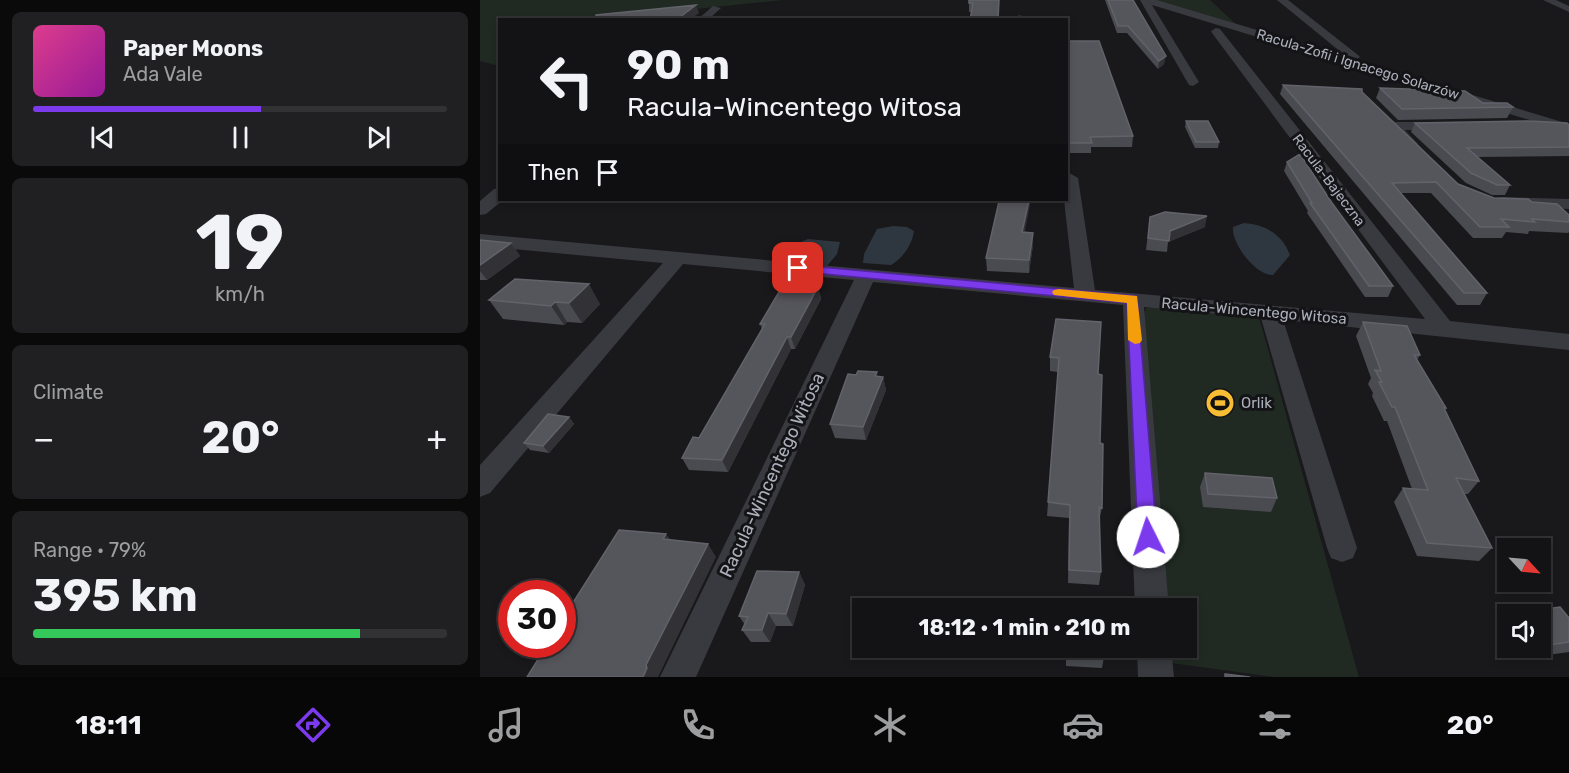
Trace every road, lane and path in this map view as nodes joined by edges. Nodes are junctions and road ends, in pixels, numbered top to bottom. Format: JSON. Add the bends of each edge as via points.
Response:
{"nodes":[{"id":1,"x":1146,"y":0,"type":"edge"},
{"id":2,"x":1282,"y":0,"type":"edge"},
{"id":3,"x":1548,"y":0,"type":"edge"},
{"id":4,"x":716,"y":9,"type":"dead end"},
{"id":5,"x":1569,"y":9,"type":"edge"},
{"id":6,"x":705,"y":18,"type":"edge"},
{"id":7,"x":1216,"y":31,"type":"dead end"},
{"id":8,"x":1373,"y":69,"type":"junction"},
{"id":9,"x":1193,"y":82,"type":"dead end"},
{"id":10,"x":1453,"y":93,"type":"junction"},
{"id":11,"x":1412,"y":94,"type":"edge"},
{"id":12,"x":1380,"y":113,"type":"edge"},
{"id":13,"x":1463,"y":125,"type":"edge"},
{"id":14,"x":1509,"y":125,"type":"edge"},
{"id":15,"x":1393,"y":126,"type":"junction"},
{"id":16,"x":1562,"y":126,"type":"edge"},
{"id":17,"x":1426,"y":158,"type":"edge"},
{"id":18,"x":1068,"y":177,"type":"edge"},
{"id":19,"x":498,"y":195,"type":"edge"},
{"id":20,"x":1488,"y":202,"type":"edge"},
{"id":21,"x":1569,"y":204,"type":"edge"},
{"id":22,"x":480,"y":210,"type":"edge"},
{"id":23,"x":480,"y":240,"type":"edge"},
{"id":24,"x":677,"y":258,"type":"junction"},
{"id":25,"x":867,"y":274,"type":"junction"},
{"id":26,"x":1085,"y":295,"type":"junction"},
{"id":27,"x":1133,"y":299,"type":"junction"},
{"id":28,"x":1269,"y":313,"type":"junction"},
{"id":29,"x":1443,"y":328,"type":"junction"},
{"id":30,"x":1569,"y":342,"type":"edge"},
{"id":31,"x":480,"y":485,"type":"edge"},
{"id":32,"x":1342,"y":548,"type":"dead end"},
{"id":33,"x":1151,"y":598,"type":"edge"},
{"id":34,"x":1155,"y":658,"type":"edge"},
{"id":35,"x":678,"y":677,"type":"edge"},
{"id":36,"x":1156,"y":677,"type":"edge"}],
"edges":[{"from":1,"to":8,"type":"street","name":"Racula-Zofii i Ignacego Solarzów"},
{"from":1,"to":9,"type":"street","name":"Racula-Zofii i Ignacego Solarzów"},
{"from":2,"to":8,"type":"street"},
{"from":3,"to":5,"type":"street"},
{"from":4,"to":6,"type":"street"},
{"from":7,"to":29,"type":"street","name":"Racula-Bajeczna"},
{"from":8,"to":10,"type":"street","name":"Racula-Zofii i Ignacego Solarzów"},
{"from":10,"to":11,"type":"street"},
{"from":10,"to":16,"type":"street","name":"Racula-Zofii i Ignacego Solarzów"},
{"from":12,"to":15,"type":"street"},
{"from":13,"to":15,"type":"street"},
{"from":14,"to":16,"type":"street"},
{"from":15,"to":17,"type":"street"},
{"from":18,"to":26,"type":"street"},
{"from":19,"to":22,"type":"street"},
{"from":20,"to":21,"type":"street"},
{"from":23,"to":24,"type":"street","name":"Racula-Wincentego Witosa"},
{"from":24,"to":25,"type":"street","name":"Racula-Wincentego Witosa"},
{"from":24,"to":31,"type":"street"},
{"from":25,"to":26,"type":"street","name":"Racula-Wincentego Witosa"},
{"from":25,"to":35,"type":"street","name":"Racula-Wincentego Witosa"},
{"from":26,"to":27,"type":"street","name":"Racula-Wincentego Witosa"},
{"from":27,"to":28,"type":"street","name":"Racula-Wincentego Witosa"},
{"from":27,"to":33,"type":"street"},
{"from":28,"to":29,"type":"street","name":"Racula-Wincentego Witosa"},
{"from":28,"to":32,"type":"street"},
{"from":29,"to":30,"type":"street","name":"Racula-Wincentego Witosa"},
{"from":34,"to":36,"type":"street"}]}
